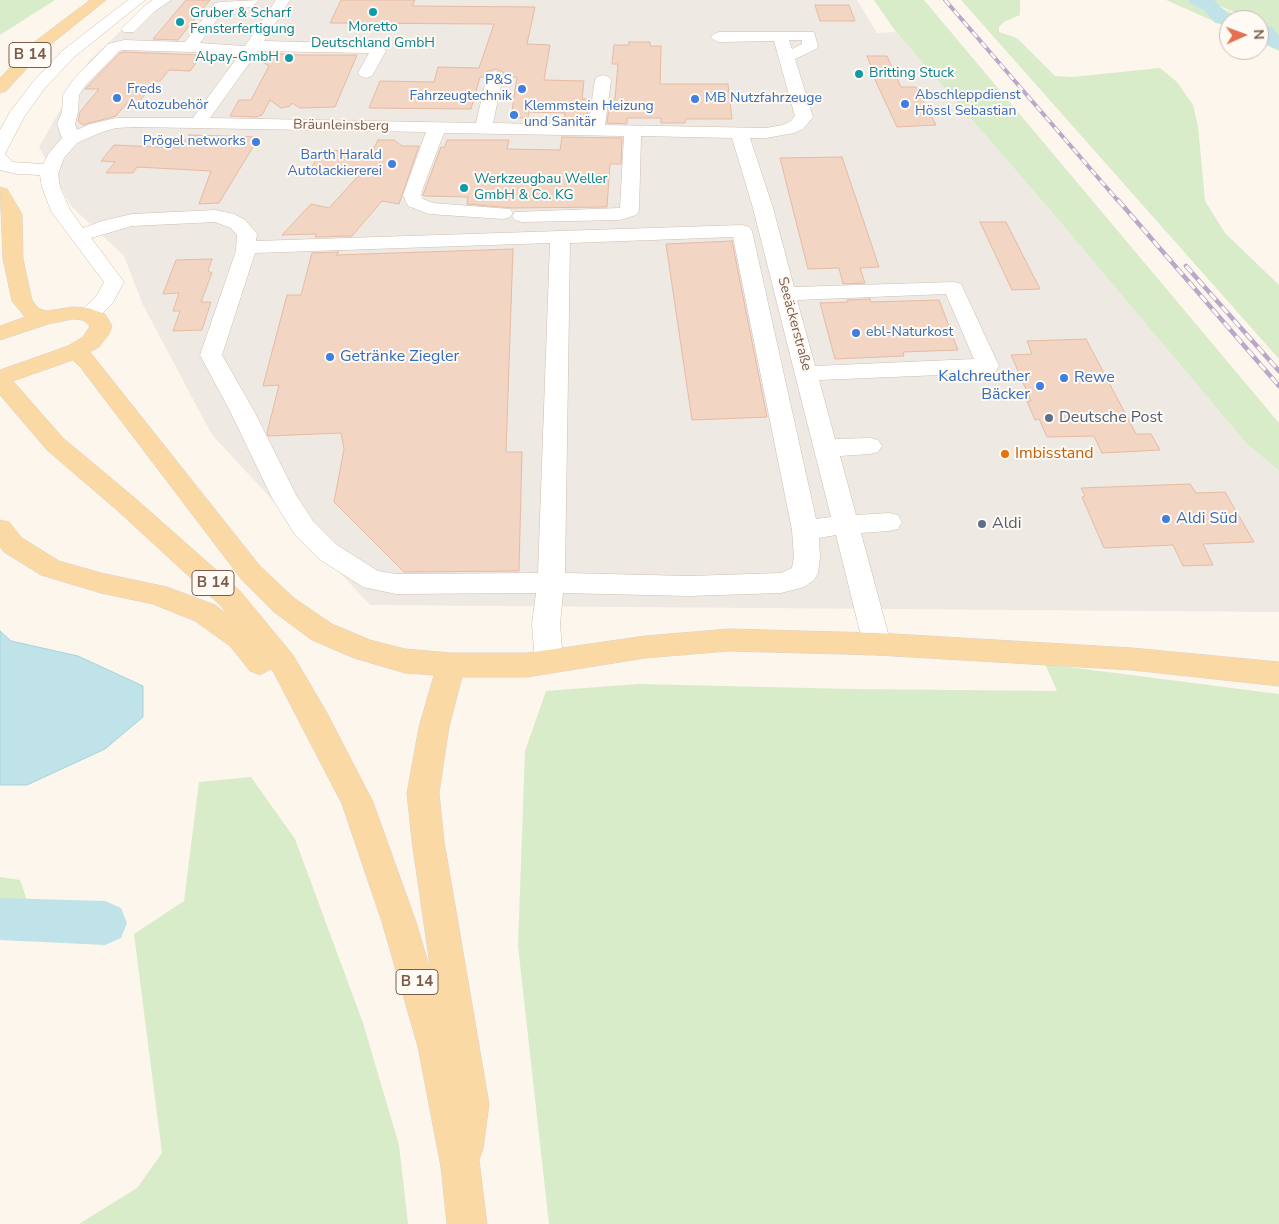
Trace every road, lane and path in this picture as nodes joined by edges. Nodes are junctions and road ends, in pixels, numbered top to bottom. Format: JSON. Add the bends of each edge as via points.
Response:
{"nodes":[{"id":1,"x":99,"y":0,"type":"edge"},
{"id":2,"x":138,"y":0,"type":"edge"},
{"id":3,"x":164,"y":0,"type":"edge"},
{"id":4,"x":252,"y":0,"type":"edge"},
{"id":5,"x":283,"y":0,"type":"edge"},
{"id":6,"x":64,"y":26,"type":"junction"},
{"id":7,"x":126,"y":32,"type":"dead end"},
{"id":8,"x":780,"y":36,"type":"junction"},
{"id":9,"x":719,"y":37,"type":"dead end"},
{"id":10,"x":192,"y":47,"type":"junction"},
{"id":11,"x":252,"y":48,"type":"junction"},
{"id":12,"x":787,"y":57,"type":"junction"},
{"id":13,"x":366,"y":73,"type":"dead end"},
{"id":14,"x":496,"y":76,"type":"dead end"},
{"id":15,"x":603,"y":80,"type":"dead end"},
{"id":16,"x":0,"y":88,"type":"edge"},
{"id":17,"x":0,"y":103,"type":"edge"},
{"id":18,"x":198,"y":124,"type":"junction"},
{"id":19,"x":437,"y":127,"type":"junction"},
{"id":20,"x":484,"y":128,"type":"junction"},
{"id":21,"x":576,"y":129,"type":"junction"},
{"id":22,"x":596,"y":129,"type":"junction"},
{"id":23,"x":633,"y":130,"type":"junction"},
{"id":24,"x":740,"y":134,"type":"junction"},
{"id":25,"x":71,"y":140,"type":"junction"},
{"id":26,"x":532,"y":143,"type":"dead end"},
{"id":27,"x":0,"y":145,"type":"edge"},
{"id":28,"x":0,"y":150,"type":"edge"},
{"id":29,"x":0,"y":158,"type":"edge"},
{"id":30,"x":50,"y":170,"type":"junction"},
{"id":31,"x":0,"y":193,"type":"edge"},
{"id":32,"x":503,"y":212,"type":"dead end"},
{"id":33,"x":522,"y":216,"type":"dead end"},
{"id":34,"x":79,"y":236,"type":"junction"},
{"id":35,"x":560,"y":237,"type":"junction"},
{"id":36,"x":246,"y":247,"type":"junction"},
{"id":37,"x":786,"y":294,"type":"junction"},
{"id":38,"x":88,"y":314,"type":"junction"},
{"id":39,"x":44,"y":318,"type":"junction"},
{"id":40,"x":0,"y":333,"type":"edge"},
{"id":41,"x":76,"y":351,"type":"junction"},
{"id":42,"x":806,"y":373,"type":"junction"},
{"id":43,"x":0,"y":379,"type":"edge"},
{"id":44,"x":870,"y":446,"type":"dead end"},
{"id":45,"x":825,"y":448,"type":"junction"},
{"id":46,"x":889,"y":522,"type":"dead end"},
{"id":47,"x":845,"y":525,"type":"junction"},
{"id":48,"x":0,"y":529,"type":"edge"},
{"id":49,"x":805,"y":530,"type":"junction"},
{"id":50,"x":551,"y":583,"type":"junction"},
{"id":51,"x":878,"y":644,"type":"junction"},
{"id":52,"x":549,"y":662,"type":"junction"},
{"id":53,"x":451,"y":665,"type":"junction"},
{"id":54,"x":1279,"y":674,"type":"edge"},
{"id":55,"x":357,"y":802,"type":"junction"},
{"id":56,"x":461,"y":1167,"type":"junction"},
{"id":57,"x":467,"y":1224,"type":"edge"}],
"edges":[{"from":1,"to":6,"type":"main road","number":"B 14"},
{"from":2,"to":27,"type":"street","via":[[68,54],[39,85]]},
{"from":3,"to":7,"type":"street","via":[[150,8]]},
{"from":4,"to":10,"type":"street","via":[[247,4],[220,6],[194,39]]},
{"from":5,"to":11,"type":"street"},
{"from":6,"to":16,"type":"main road","number":"B 14","via":[[39,46]]},
{"from":6,"to":17,"type":"main road"},
{"from":8,"to":9,"type":"street"},
{"from":8,"to":12,"type":"street"},
{"from":8,"to":12,"type":"street","via":[[809,35],[810,46]]},
{"from":10,"to":11,"type":"street"},
{"from":10,"to":25,"type":"street","via":[[114,47],[71,95],[66,124]]},
{"from":11,"to":13,"type":"street","via":[[376,49],[378,52]]},
{"from":11,"to":18,"type":"street"},
{"from":12,"to":24,"type":"street","via":[[804,117],[788,130]]},
{"from":14,"to":20,"type":"street"},
{"from":15,"to":22,"type":"street"},
{"from":18,"to":19,"type":"street","name":"Bräunleinsberg"},
{"from":18,"to":25,"type":"street","name":"Bräunleinsberg","via":[[116,123]]},
{"from":19,"to":20,"type":"street","name":"Bräunleinsberg"},
{"from":19,"to":32,"type":"street","via":[[414,188],[415,202],[445,210]]},
{"from":20,"to":21,"type":"street","name":"Bräunleinsberg"},
{"from":21,"to":22,"type":"street","name":"Bräunleinsberg"},
{"from":21,"to":26,"type":"street","via":[[575,143]]},
{"from":22,"to":23,"type":"street","name":"Bräunleinsberg"},
{"from":23,"to":24,"type":"street","name":"Bräunleinsberg"},
{"from":23,"to":33,"type":"street","via":[[629,211],[620,214]]},
{"from":24,"to":37,"type":"street","name":"Seeäckerstraße"},
{"from":25,"to":30,"type":"street","name":"Bräunleinsberg","via":[[55,157]]},
{"from":27,"to":28,"type":"street"},
{"from":29,"to":30,"type":"street","via":[[6,166],[17,169]]},
{"from":30,"to":34,"type":"street","via":[[51,187],[61,211]]},
{"from":31,"to":39,"type":"main road","via":[[12,214],[13,259],[22,301],[31,312]]},
{"from":34,"to":36,"type":"street","via":[[132,220],[215,216],[238,224],[247,234]]},
{"from":34,"to":38,"type":"street","via":[[114,282],[106,300]]},
{"from":35,"to":36,"type":"street"},
{"from":35,"to":49,"type":"street","via":[[742,232]]},
{"from":35,"to":50,"type":"street"},
{"from":36,"to":50,"type":"street","via":[[210,355],[304,528],[328,552],[372,580],[396,584]]},
{"from":37,"to":42,"type":"street","name":"Seeäckerstraße"},
{"from":37,"to":42,"type":"street","via":[[962,288],[988,366]]},
{"from":38,"to":39,"type":"main road"},
{"from":38,"to":41,"type":"main road","via":[[101,326],[91,342]]},
{"from":39,"to":40,"type":"main road"},
{"from":41,"to":43,"type":"main road"},
{"from":41,"to":53,"type":"main road","via":[[89,363],[251,573],[284,605],[322,632],[364,650],[405,662]]},
{"from":42,"to":45,"type":"street","name":"Seeäckerstraße"},
{"from":43,"to":55,"type":"main road","number":"B 14","via":[[55,444],[230,598],[283,663]]},
{"from":44,"to":45,"type":"street"},
{"from":45,"to":47,"type":"street","name":"Seeäckerstraße"},
{"from":46,"to":47,"type":"street"},
{"from":47,"to":49,"type":"street"},
{"from":47,"to":51,"type":"street","name":"Seeäckerstraße"},
{"from":48,"to":55,"type":"main road","via":[[13,546],[50,568],[101,583],[157,594],[205,613],[240,638]]},
{"from":49,"to":50,"type":"street","via":[[807,557],[804,573],[795,580],[781,583],[689,586]]},
{"from":50,"to":52,"type":"street","via":[[546,624]]},
{"from":51,"to":52,"type":"main road","via":[[729,640],[645,647]]},
{"from":51,"to":54,"type":"main road","via":[[1132,659]]},
{"from":52,"to":53,"type":"main road"},
{"from":53,"to":56,"type":"main road","via":[[434,728],[424,793],[428,841],[470,1104]]},
{"from":55,"to":56,"type":"main road","number":"B 14","via":[[399,922],[436,1047]]},
{"from":56,"to":57,"type":"main road","number":"B 14"}]}
